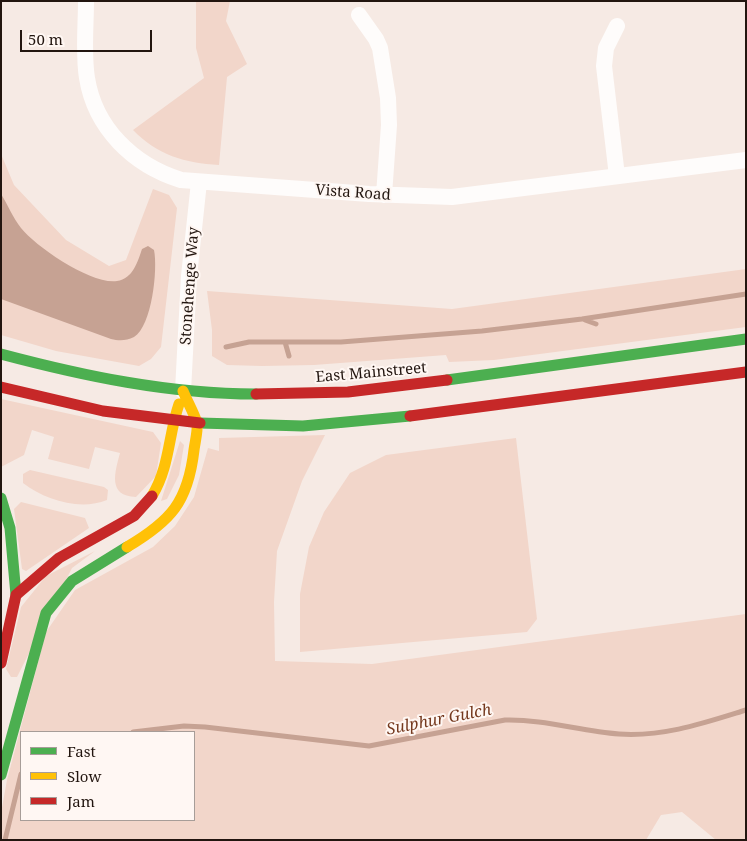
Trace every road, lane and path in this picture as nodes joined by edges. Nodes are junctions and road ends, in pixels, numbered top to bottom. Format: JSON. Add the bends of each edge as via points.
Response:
{"nodes":[{"id":1,"x":86,"y":1,"type":"edge"},
{"id":2,"x":359,"y":15,"type":"dead end"},
{"id":3,"x":617,"y":26,"type":"dead end"},
{"id":4,"x":746,"y":160,"type":"edge"},
{"id":5,"x":617,"y":176,"type":"junction"},
{"id":6,"x":199,"y":182,"type":"junction"},
{"id":7,"x":384,"y":195,"type":"junction"},
{"id":8,"x":746,"y":339,"type":"edge"},
{"id":9,"x":1,"y":354,"type":"edge"},
{"id":10,"x":746,"y":372,"type":"edge"},
{"id":11,"x":1,"y":387,"type":"edge"},
{"id":12,"x":183,"y":390,"type":"junction"},
{"id":13,"x":173,"y":421,"type":"junction"},
{"id":14,"x":197,"y":424,"type":"junction"},
{"id":15,"x":1,"y":498,"type":"edge"},
{"id":16,"x":16,"y":595,"type":"junction"},
{"id":17,"x":1,"y":663,"type":"edge"},
{"id":18,"x":1,"y":775,"type":"edge"}],
"edges":[{"from":1,"to":6,"type":"street","name":"Vista Road","via":[[86,76],[103,122],[118,142],[140,161],[168,176]]},
{"from":2,"to":7,"type":"street","via":[[380,48],[388,98]]},
{"from":3,"to":5,"type":"street","via":[[606,48],[604,66]]},
{"from":4,"to":5,"type":"street","name":"Vista Road"},
{"from":5,"to":7,"type":"street","name":"Vista Road","via":[[472,196]]},
{"from":6,"to":7,"type":"street","name":"Vista Road"},
{"from":6,"to":12,"type":"street","name":"Stonehenge Way","via":[[189,276]]},
{"from":8,"to":12,"type":"main road","name":"East Mainstreet","via":[[388,388],[272,394]]},
{"from":9,"to":12,"type":"main road","name":"East Mainstreet","via":[[110,380]]},
{"from":10,"to":14,"type":"main road","via":[[363,422],[277,426]]},
{"from":11,"to":13,"type":"main road","via":[[100,410]]},
{"from":12,"to":13,"type":"main road","name":"Stonehenge Way"},
{"from":12,"to":14,"type":"main road","name":"Stonehenge Way"},
{"from":13,"to":14,"type":"main road"},
{"from":13,"to":16,"type":"main road","name":"Stonehenge Way","via":[[165,472],[143,508],[122,524],[59,558]]},
{"from":14,"to":18,"type":"main road","via":[[190,476],[176,508],[154,531],[88,569],[62,591],[46,613]]},
{"from":15,"to":16,"type":"main road","via":[[10,528]]},
{"from":16,"to":17,"type":"main road"}]}
